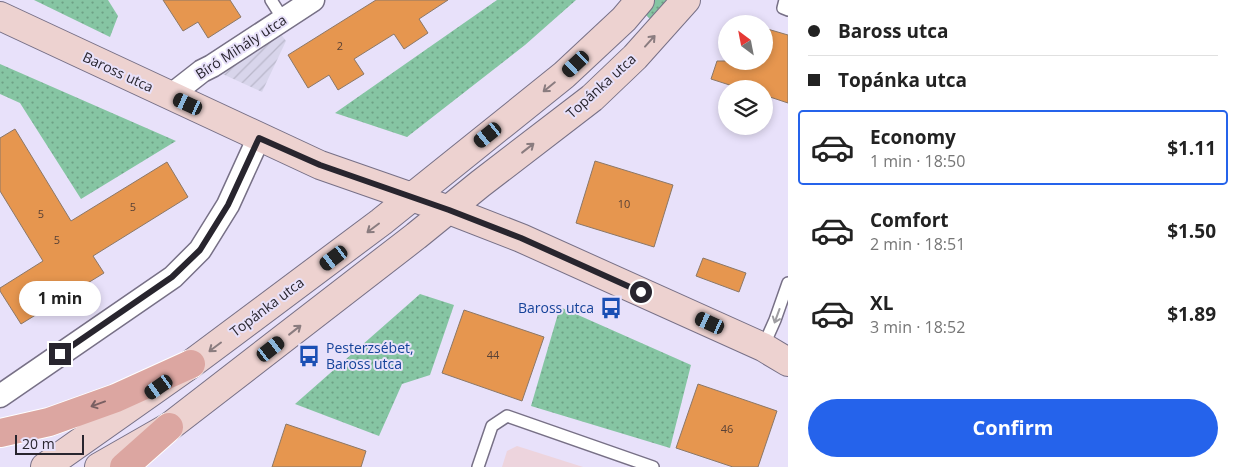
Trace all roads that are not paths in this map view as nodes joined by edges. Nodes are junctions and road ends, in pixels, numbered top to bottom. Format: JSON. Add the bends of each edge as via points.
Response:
{"nodes":[{"id":1,"x":271,"y":0,"type":"edge"},
{"id":2,"x":313,"y":0,"type":"edge"},
{"id":3,"x":640,"y":0,"type":"edge"},
{"id":4,"x":686,"y":0,"type":"edge"},
{"id":5,"x":785,"y":0,"type":"edge"},
{"id":6,"x":788,"y":10,"type":"edge"},
{"id":7,"x":0,"y":16,"type":"edge"},
{"id":8,"x":283,"y":19,"type":"junction"},
{"id":9,"x":170,"y":96,"type":"junction"},
{"id":10,"x":259,"y":138,"type":"junction"},
{"id":11,"x":411,"y":198,"type":"junction"},
{"id":12,"x":449,"y":210,"type":"junction"},
{"id":13,"x":788,"y":283,"type":"edge"},
{"id":14,"x":763,"y":347,"type":"junction"},
{"id":15,"x":788,"y":362,"type":"edge"},
{"id":16,"x":191,"y":364,"type":"junction"},
{"id":17,"x":0,"y":396,"type":"edge"},
{"id":18,"x":169,"y":427,"type":"junction"},
{"id":19,"x":0,"y":433,"type":"edge"},
{"id":20,"x":45,"y":467,"type":"edge"},
{"id":21,"x":99,"y":467,"type":"edge"},
{"id":22,"x":124,"y":467,"type":"edge"},
{"id":23,"x":478,"y":467,"type":"edge"},
{"id":24,"x":652,"y":467,"type":"edge"}],
"edges":[{"from":1,"to":8,"type":"lane"},
{"from":2,"to":8,"type":"street","name":"Bíró Mihály utca"},
{"from":3,"to":11,"type":"street","name":"Topánka utca","one_way":true,"via":[[564,75]]},
{"from":12,"to":4,"type":"street","name":"Topánka utca","one_way":true,"via":[[592,98],[635,57]]},
{"from":5,"to":6,"type":"lane","via":[[783,8]]},
{"from":7,"to":9,"type":"street","name":"Baross utca"},
{"from":8,"to":9,"type":"street","name":"Bíró Mihály utca","via":[[202,71]]},
{"from":9,"to":10,"type":"street","name":"Baross utca"},
{"from":10,"to":11,"type":"street","name":"Baross utca","via":[[320,165]]},
{"from":10,"to":17,"type":"street","via":[[228,205],[200,250],[172,277]]},
{"from":11,"to":12,"type":"street","name":"Baross utca"},
{"from":11,"to":16,"type":"street","name":"Topánka utca","one_way":true},
{"from":12,"to":14,"type":"street","name":"Baross utca","via":[[521,238]]},
{"from":18,"to":12,"type":"street","name":"Topánka utca","one_way":true},
{"from":13,"to":14,"type":"lane","one_way":true},
{"from":14,"to":15,"type":"street","name":"Baross utca"},
{"from":16,"to":19,"type":"main road","one_way":true,"via":[[116,398],[49,422]]},
{"from":16,"to":20,"type":"street","name":"Topánka utca"},
{"from":18,"to":21,"type":"street","name":"Topánka utca"},
{"from":18,"to":22,"type":"main road"},
{"from":23,"to":24,"type":"lane","via":[[492,426],[507,416]]}]}
